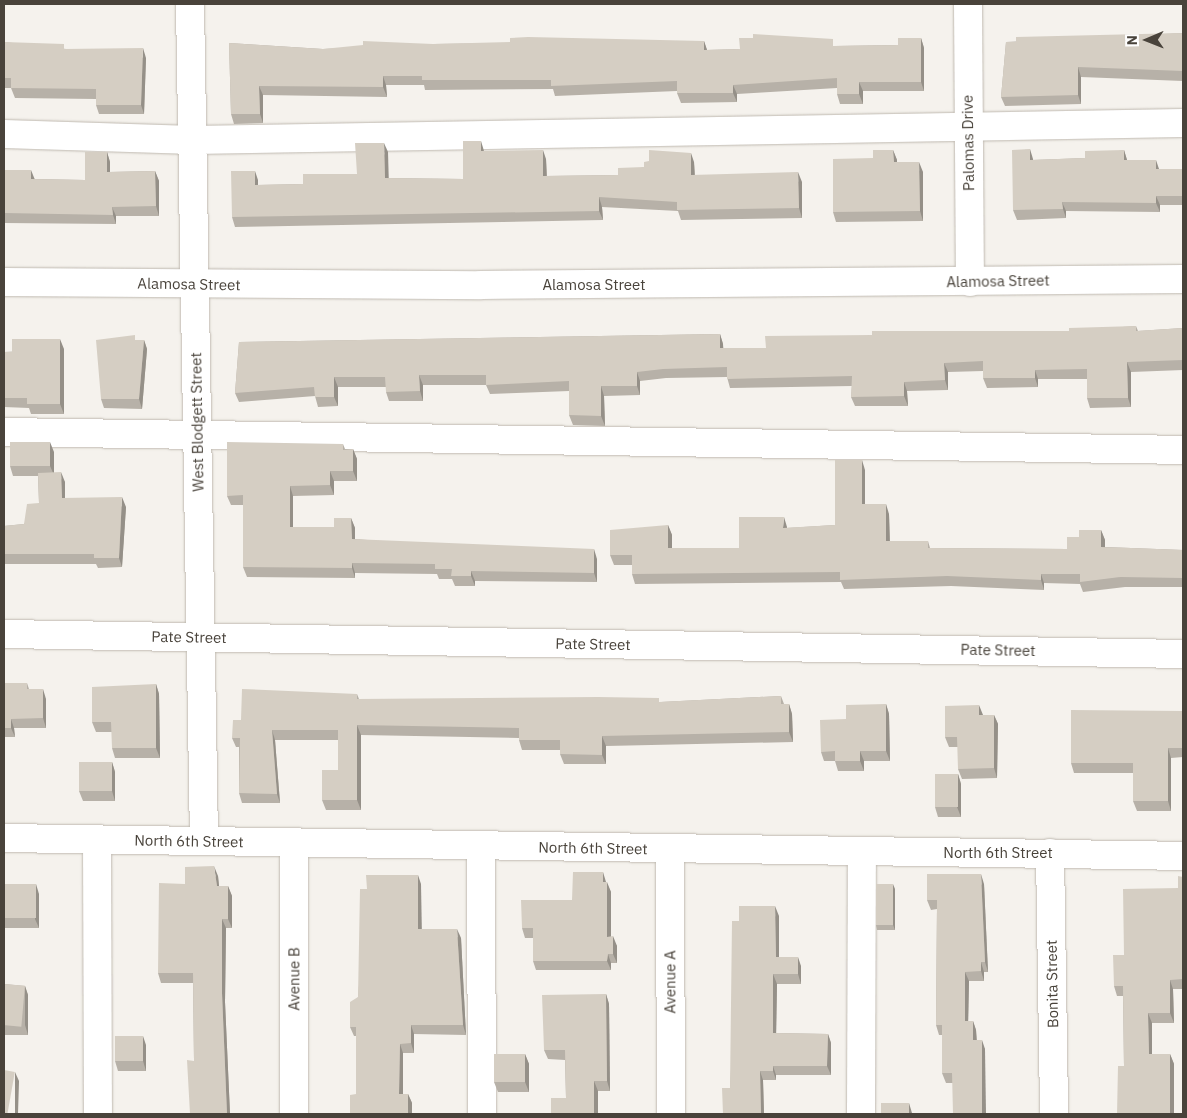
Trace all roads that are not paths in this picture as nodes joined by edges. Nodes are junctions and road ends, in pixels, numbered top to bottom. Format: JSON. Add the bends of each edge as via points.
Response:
{"nodes":[{"id":1,"x":190,"y":4,"type":"edge"},
{"id":2,"x":968,"y":4,"type":"edge"},
{"id":3,"x":1183,"y":123,"type":"edge"},
{"id":4,"x":968,"y":128,"type":"junction"},
{"id":5,"x":4,"y":134,"type":"edge"},
{"id":6,"x":193,"y":140,"type":"junction"},
{"id":7,"x":1183,"y":279,"type":"edge"},
{"id":8,"x":4,"y":282,"type":"edge"},
{"id":9,"x":970,"y":282,"type":"junction"},
{"id":10,"x":195,"y":285,"type":"junction"},
{"id":11,"x":4,"y":432,"type":"edge"},
{"id":12,"x":198,"y":436,"type":"junction"},
{"id":13,"x":1183,"y":450,"type":"edge"},
{"id":14,"x":4,"y":634,"type":"edge"},
{"id":15,"x":199,"y":637,"type":"junction"},
{"id":16,"x":1183,"y":654,"type":"edge"},
{"id":17,"x":4,"y":838,"type":"edge"},
{"id":18,"x":98,"y":840,"type":"junction"},
{"id":19,"x":204,"y":841,"type":"junction"},
{"id":20,"x":294,"y":843,"type":"junction"},
{"id":21,"x":482,"y":847,"type":"junction"},
{"id":22,"x":670,"y":849,"type":"junction"},
{"id":23,"x":862,"y":853,"type":"junction"},
{"id":24,"x":1050,"y":853,"type":"junction"},
{"id":25,"x":1183,"y":856,"type":"edge"},
{"id":26,"x":98,"y":1114,"type":"edge"},
{"id":27,"x":294,"y":1114,"type":"edge"},
{"id":28,"x":482,"y":1114,"type":"edge"},
{"id":29,"x":671,"y":1114,"type":"edge"},
{"id":30,"x":861,"y":1114,"type":"edge"},
{"id":31,"x":1054,"y":1114,"type":"edge"}],
"edges":[{"from":1,"to":6,"type":"street","name":"West Blodgett Street"},
{"from":2,"to":4,"type":"street","name":"Palomas Drive"},
{"from":3,"to":4,"type":"street"},
{"from":4,"to":6,"type":"street"},
{"from":4,"to":9,"type":"street","name":"Palomas Drive"},
{"from":5,"to":6,"type":"street"},
{"from":6,"to":10,"type":"street","name":"West Blodgett Street"},
{"from":7,"to":9,"type":"street","name":"Alamosa Street"},
{"from":8,"to":10,"type":"street","name":"Alamosa Street"},
{"from":9,"to":10,"type":"street","name":"Alamosa Street"},
{"from":10,"to":12,"type":"street","name":"West Blodgett Street"},
{"from":11,"to":12,"type":"street"},
{"from":12,"to":13,"type":"street"},
{"from":12,"to":15,"type":"street","name":"West Blodgett Street"},
{"from":14,"to":15,"type":"street","name":"Pate Street"},
{"from":15,"to":16,"type":"street","name":"Pate Street"},
{"from":15,"to":19,"type":"street","name":"West Blodgett Street"},
{"from":17,"to":18,"type":"street","name":"North 6th Street"},
{"from":18,"to":19,"type":"street","name":"North 6th Street"},
{"from":18,"to":26,"type":"street"},
{"from":19,"to":20,"type":"street","name":"North 6th Street"},
{"from":20,"to":21,"type":"street","name":"North 6th Street"},
{"from":20,"to":27,"type":"street","name":"Avenue B"},
{"from":21,"to":22,"type":"street","name":"North 6th Street"},
{"from":21,"to":28,"type":"street"},
{"from":22,"to":23,"type":"street","name":"North 6th Street"},
{"from":22,"to":29,"type":"street","name":"Avenue A"},
{"from":23,"to":24,"type":"street","name":"North 6th Street"},
{"from":23,"to":30,"type":"street"},
{"from":24,"to":25,"type":"street","name":"North 6th Street"},
{"from":24,"to":31,"type":"street","name":"Bonita Street"}]}
